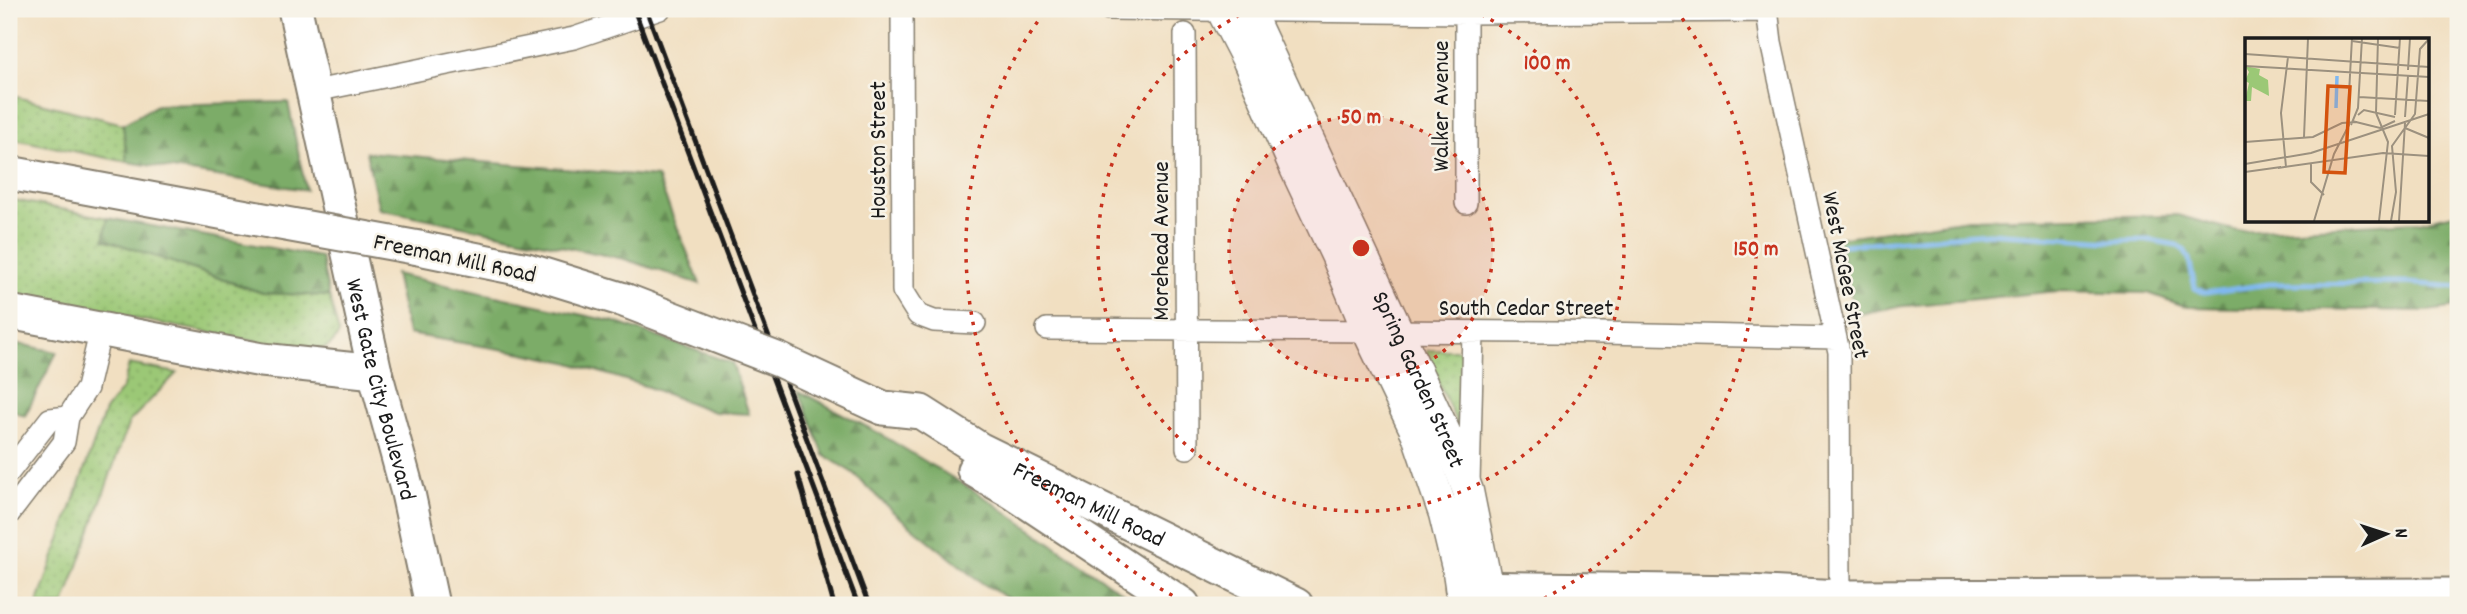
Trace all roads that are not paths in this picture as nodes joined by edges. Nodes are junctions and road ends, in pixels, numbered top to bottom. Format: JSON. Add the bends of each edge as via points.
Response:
{"nodes":[{"id":1,"x":295,"y":9,"type":"edge"},
{"id":2,"x":660,"y":9,"type":"edge"},
{"id":3,"x":902,"y":9,"type":"edge"},
{"id":4,"x":1109,"y":9,"type":"edge"},
{"id":5,"x":1235,"y":10,"type":"edge"},
{"id":6,"x":1767,"y":10,"type":"edge"},
{"id":7,"x":1466,"y":11,"type":"edge"},
{"id":8,"x":1185,"y":34,"type":"dead end"},
{"id":9,"x":315,"y":91,"type":"junction"},
{"id":10,"x":10,"y":174,"type":"edge"},
{"id":11,"x":1466,"y":203,"type":"dead end"},
{"id":12,"x":9,"y":312,"type":"edge"},
{"id":13,"x":975,"y":323,"type":"dead end"},
{"id":14,"x":1186,"y":328,"type":"junction"},
{"id":15,"x":101,"y":329,"type":"junction"},
{"id":16,"x":1047,"y":329,"type":"dead end"},
{"id":17,"x":1368,"y":332,"type":"junction"},
{"id":18,"x":1399,"y":332,"type":"junction"},
{"id":19,"x":1474,"y":332,"type":"junction"},
{"id":20,"x":1836,"y":338,"type":"junction"},
{"id":21,"x":375,"y":372,"type":"junction"},
{"id":22,"x":878,"y":406,"type":"junction"},
{"id":23,"x":68,"y":417,"type":"junction"},
{"id":24,"x":1187,"y":448,"type":"dead end"},
{"id":25,"x":13,"y":467,"type":"edge"},
{"id":26,"x":39,"y":475,"type":"junction"},
{"id":27,"x":1468,"y":491,"type":"junction"},
{"id":28,"x":9,"y":514,"type":"edge"},
{"id":29,"x":2458,"y":595,"type":"edge"},
{"id":30,"x":1476,"y":597,"type":"edge"},
{"id":31,"x":1840,"y":597,"type":"junction"},
{"id":32,"x":432,"y":605,"type":"edge"},
{"id":33,"x":1183,"y":605,"type":"edge"},
{"id":34,"x":1296,"y":605,"type":"edge"},
{"id":35,"x":1802,"y":605,"type":"edge"}],
"edges":[{"from":1,"to":9,"type":"main road","name":"West Gate City Boulevard"},
{"from":2,"to":9,"type":"street","via":[[575,38]]},
{"from":3,"to":13,"type":"street","name":"Houston Street","via":[[903,291],[918,315],[934,321]]},
{"from":4,"to":5,"type":"street"},
{"from":5,"to":7,"type":"street"},
{"from":5,"to":17,"type":"main road","name":"Spring Garden Street","via":[[1248,61]]},
{"from":5,"to":18,"type":"main road","name":"Spring Garden Street"},
{"from":6,"to":7,"type":"street"},
{"from":6,"to":20,"type":"street","name":"West McGee Street"},
{"from":7,"to":11,"type":"street","name":"Walker Avenue"},
{"from":8,"to":14,"type":"street","name":"Morehead Avenue"},
{"from":9,"to":21,"type":"main road","name":"West Gate City Boulevard"},
{"from":10,"to":22,"type":"main road","name":"Freeman Mill Road","bridge":true,"via":[[527,270],[624,300],[779,360]]},
{"from":12,"to":15,"type":"main road"},
{"from":14,"to":16,"type":"street","name":"South Cedar Street"},
{"from":14,"to":17,"type":"street","name":"South Cedar Street"},
{"from":14,"to":24,"type":"street","name":"Morehead Avenue"},
{"from":15,"to":21,"type":"main road","via":[[262,360]]},
{"from":15,"to":23,"type":"street","via":[[87,388]]},
{"from":17,"to":18,"type":"street","name":"South Cedar Street"},
{"from":17,"to":30,"type":"main road","name":"Spring Garden Street","via":[[1416,432]]},
{"from":18,"to":19,"type":"street","name":"South Cedar Street"},
{"from":18,"to":27,"type":"main road","name":"Spring Garden Street"},
{"from":19,"to":20,"type":"street","name":"South Cedar Street"},
{"from":19,"to":27,"type":"street"},
{"from":20,"to":31,"type":"street","name":"West McGee Street","via":[[1840,369]]},
{"from":21,"to":32,"type":"main road","name":"West Gate City Boulevard"},
{"from":22,"to":33,"type":"main road","name":"Freeman Mill Road","via":[[903,428],[1014,493]]},
{"from":22,"to":34,"type":"main road","name":"Freeman Mill Road","via":[[921,412],[979,449]]},
{"from":23,"to":25,"type":"street","via":[[50,419]]},
{"from":23,"to":26,"type":"street","via":[[64,442]]},
{"from":25,"to":26,"type":"street"},
{"from":26,"to":28,"type":"street"},
{"from":27,"to":30,"type":"main road","name":"Spring Garden Street"},
{"from":29,"to":31,"type":"main road"},
{"from":30,"to":31,"type":"main road","via":[[1747,592]]},
{"from":31,"to":35,"type":"main road"}]}
